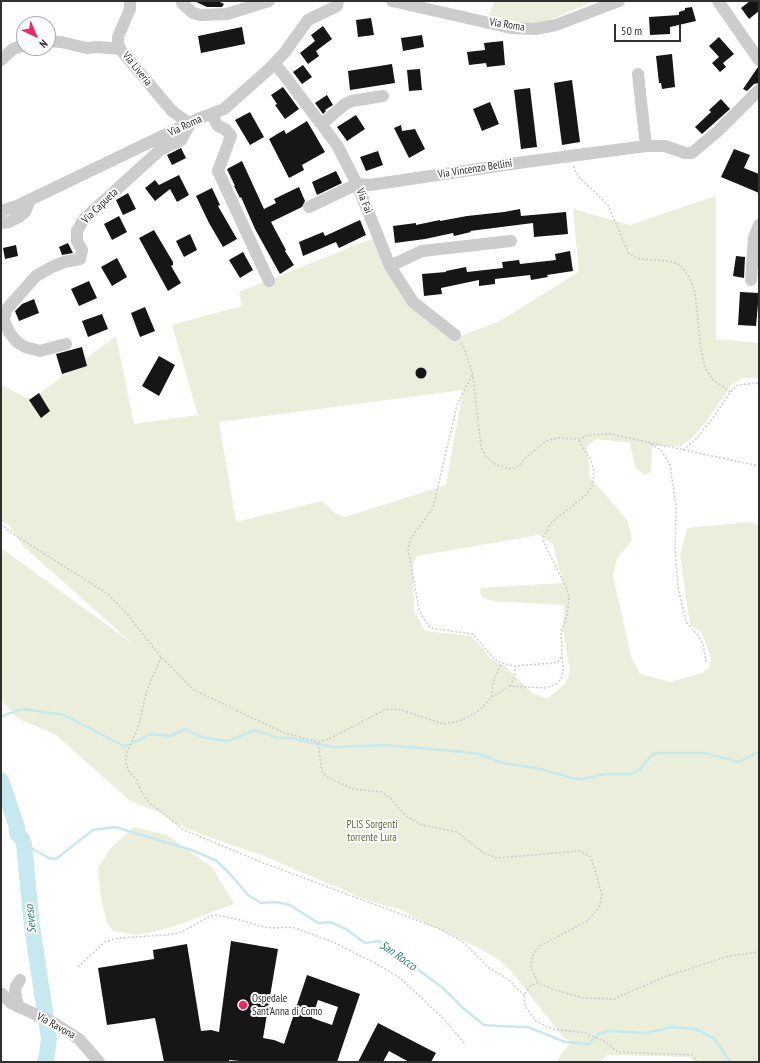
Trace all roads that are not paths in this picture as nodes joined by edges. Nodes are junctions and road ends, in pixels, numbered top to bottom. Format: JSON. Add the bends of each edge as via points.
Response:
{"nodes":[{"id":1,"x":130,"y":1,"type":"edge"},
{"id":2,"x":269,"y":1,"type":"edge"},
{"id":3,"x":323,"y":1,"type":"edge"},
{"id":4,"x":392,"y":1,"type":"edge"},
{"id":5,"x":620,"y":1,"type":"edge"},
{"id":6,"x":718,"y":1,"type":"edge"},
{"id":7,"x":181,"y":2,"type":"edge"},
{"id":8,"x":336,"y":3,"type":"edge"},
{"id":9,"x":56,"y":42,"type":"edge"},
{"id":10,"x":16,"y":48,"type":"edge"},
{"id":11,"x":120,"y":49,"type":"junction"},
{"id":12,"x":1,"y":60,"type":"edge"},
{"id":13,"x":759,"y":60,"type":"edge"},
{"id":14,"x":274,"y":64,"type":"junction"},
{"id":15,"x":638,"y":74,"type":"dead end"},
{"id":16,"x":759,"y":90,"type":"edge"},
{"id":17,"x":383,"y":96,"type":"dead end"},
{"id":18,"x":211,"y":114,"type":"junction"},
{"id":19,"x":190,"y":124,"type":"junction"},
{"id":20,"x":322,"y":124,"type":"junction"},
{"id":21,"x":651,"y":146,"type":"junction"},
{"id":22,"x":357,"y":184,"type":"junction"},
{"id":23,"x":30,"y":200,"type":"junction"},
{"id":24,"x":309,"y":207,"type":"dead end"},
{"id":25,"x":1,"y":211,"type":"edge"},
{"id":26,"x":1,"y":223,"type":"edge"},
{"id":27,"x":759,"y":225,"type":"edge"},
{"id":28,"x":511,"y":241,"type":"dead end"},
{"id":29,"x":390,"y":266,"type":"junction"},
{"id":30,"x":752,"y":280,"type":"dead end"},
{"id":31,"x":269,"y":281,"type":"dead end"},
{"id":32,"x":455,"y":335,"type":"road end"},
{"id":33,"x":66,"y":344,"type":"dead end"},
{"id":34,"x":1,"y":986,"type":"edge"},
{"id":35,"x":1,"y":993,"type":"edge"},
{"id":36,"x":1,"y":1005,"type":"edge"},
{"id":37,"x":23,"y":1009,"type":"junction"},
{"id":38,"x":99,"y":1062,"type":"edge"}],
"edges":[{"from":1,"to":11,"type":"street","name":"Via Liveria","via":[[130,9],[118,37]]},
{"from":2,"to":7,"type":"street","via":[[227,14],[193,12]]},
{"from":3,"to":8,"type":"street"},
{"from":4,"to":5,"type":"street","name":"Via Roma","via":[[511,28],[535,29],[556,25]]},
{"from":6,"to":13,"type":"street"},
{"from":8,"to":14,"type":"street","name":"Via Roma","via":[[308,20]]},
{"from":9,"to":11,"type":"street","via":[[87,48]]},
{"from":10,"to":12,"type":"street"},
{"from":11,"to":19,"type":"street","name":"Via Liveria","via":[[172,111]]},
{"from":14,"to":18,"type":"street","name":"Via Roma","via":[[224,109]]},
{"from":14,"to":20,"type":"street","name":"Via Faì"},
{"from":15,"to":21,"type":"street"},
{"from":16,"to":21,"type":"street","name":"Via Vincenzo Bellini","via":[[692,153],[684,153],[665,146]]},
{"from":17,"to":20,"type":"street","via":[[352,101],[342,106]]},
{"from":18,"to":19,"type":"street","name":"Via Roma"},
{"from":18,"to":31,"type":"street","via":[[218,126],[231,136],[218,171]]},
{"from":19,"to":23,"type":"street","name":"Via Roma"},
{"from":19,"to":33,"type":"street","name":"Via Capueta","via":[[181,140],[160,150],[84,219],[77,231],[77,241],[82,250],[80,260],[64,262],[36,276],[6,310],[4,320],[9,332],[25,347],[40,351]]},
{"from":20,"to":22,"type":"street","name":"Via Faì","via":[[337,145]]},
{"from":21,"to":22,"type":"street","name":"Via Vincenzo Bellini","via":[[370,185]]},
{"from":22,"to":24,"type":"street","name":"Via Vincenzo Bellini"},
{"from":22,"to":29,"type":"street","name":"Via Faì"},
{"from":23,"to":25,"type":"street","name":"Via Roma"},
{"from":23,"to":26,"type":"street","via":[[19,218]]},
{"from":27,"to":30,"type":"street","via":[[754,238]]},
{"from":28,"to":29,"type":"street","via":[[422,251]]},
{"from":29,"to":32,"type":"street","name":"Via Faì","via":[[413,302]]},
{"from":34,"to":37,"type":"street","via":[[24,980],[16,986],[15,991]]},
{"from":35,"to":37,"type":"street","name":"Via Ravona","via":[[11,1003]]},
{"from":36,"to":37,"type":"street","name":"Via Ravona"},
{"from":37,"to":38,"type":"street","name":"Via Ravona","via":[[54,1023],[79,1039]]}]}
